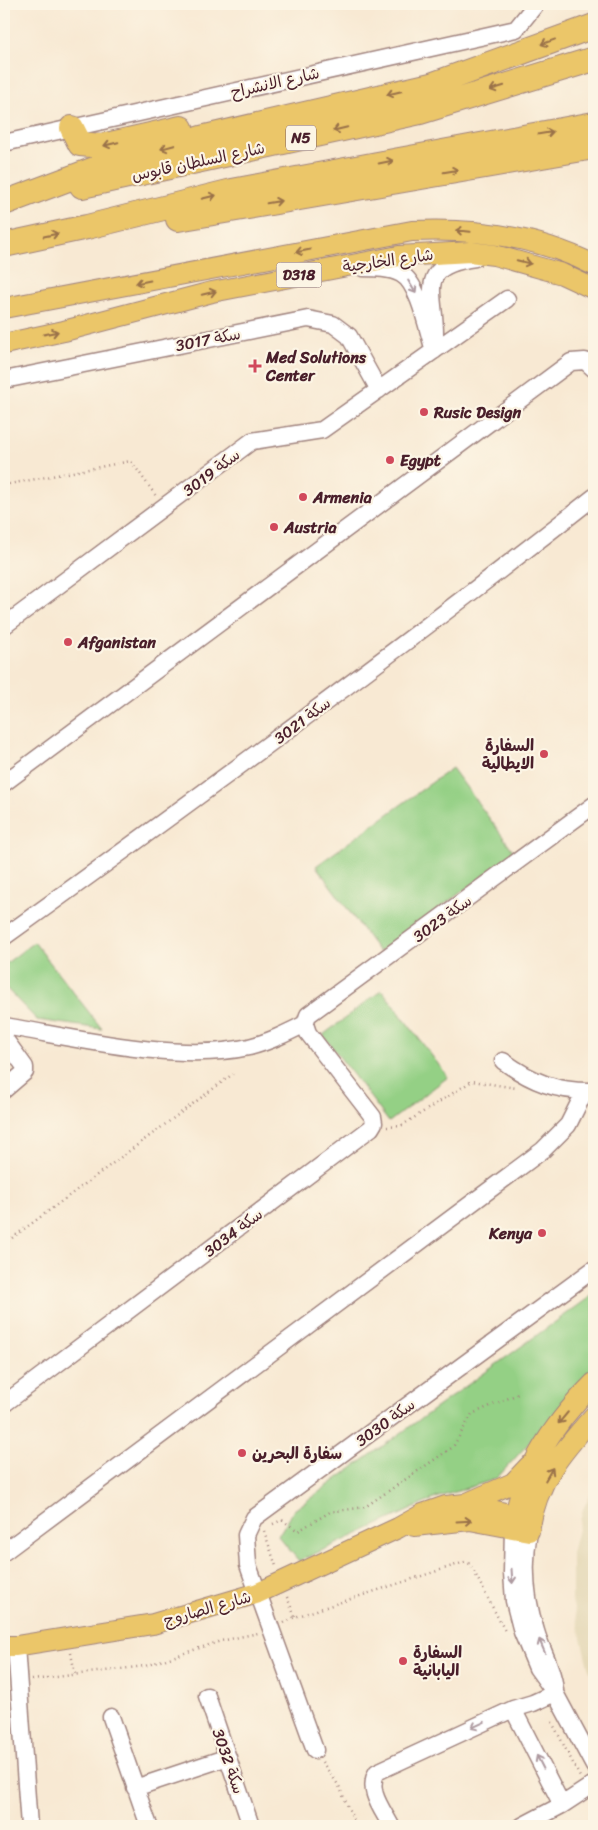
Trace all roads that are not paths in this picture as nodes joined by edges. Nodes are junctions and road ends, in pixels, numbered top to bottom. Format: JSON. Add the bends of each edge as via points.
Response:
{"nodes":[{"id":1,"x":536,"y":4,"type":"edge"},
{"id":2,"x":594,"y":26,"type":"edge"},
{"id":3,"x":594,"y":59,"type":"edge"},
{"id":4,"x":365,"y":100,"type":"junction"},
{"id":5,"x":594,"y":124,"type":"edge"},
{"id":6,"x":72,"y":128,"type":"junction"},
{"id":7,"x":4,"y":143,"type":"edge"},
{"id":8,"x":594,"y":147,"type":"edge"},
{"id":9,"x":4,"y":203,"type":"edge"},
{"id":10,"x":87,"y":227,"type":"junction"},
{"id":11,"x":4,"y":245,"type":"edge"},
{"id":12,"x":494,"y":255,"type":"junction"},
{"id":13,"x":594,"y":265,"type":"edge"},
{"id":14,"x":336,"y":268,"type":"junction"},
{"id":15,"x":594,"y":289,"type":"edge"},
{"id":16,"x":506,"y":299,"type":"dead end"},
{"id":17,"x":4,"y":308,"type":"edge"},
{"id":18,"x":4,"y":344,"type":"edge"},
{"id":19,"x":434,"y":351,"type":"junction"},
{"id":20,"x":594,"y":369,"type":"edge"},
{"id":21,"x":4,"y":380,"type":"edge"},
{"id":22,"x":379,"y":390,"type":"junction"},
{"id":23,"x":594,"y":496,"type":"edge"},
{"id":24,"x":4,"y":626,"type":"edge"},
{"id":25,"x":4,"y":783,"type":"edge"},
{"id":26,"x":594,"y":805,"type":"edge"},
{"id":27,"x":4,"y":936,"type":"edge"},
{"id":28,"x":4,"y":1026,"type":"edge"},
{"id":29,"x":308,"y":1030,"type":"junction"},
{"id":30,"x":4,"y":1038,"type":"edge"},
{"id":31,"x":503,"y":1061,"type":"dead end"},
{"id":32,"x":4,"y":1090,"type":"edge"},
{"id":33,"x":590,"y":1091,"type":"edge"},
{"id":34,"x":594,"y":1270,"type":"edge"},
{"id":35,"x":594,"y":1383,"type":"edge"},
{"id":36,"x":4,"y":1404,"type":"edge"},
{"id":37,"x":594,"y":1416,"type":"edge"},
{"id":38,"x":537,"y":1457,"type":"junction"},
{"id":39,"x":465,"y":1504,"type":"junction"},
{"id":40,"x":522,"y":1523,"type":"junction"},
{"id":41,"x":398,"y":1528,"type":"junction"},
{"id":42,"x":4,"y":1552,"type":"edge"},
{"id":43,"x":258,"y":1593,"type":"junction"},
{"id":44,"x":10,"y":1646,"type":"edge"},
{"id":45,"x":555,"y":1693,"type":"junction"},
{"id":46,"x":207,"y":1696,"type":"dead end"},
{"id":47,"x":513,"y":1709,"type":"junction"},
{"id":48,"x":111,"y":1717,"type":"dead end"},
{"id":49,"x":315,"y":1750,"type":"road end"},
{"id":50,"x":228,"y":1757,"type":"junction"},
{"id":51,"x":594,"y":1766,"type":"edge"},
{"id":52,"x":590,"y":1787,"type":"edge"},
{"id":53,"x":136,"y":1788,"type":"junction"},
{"id":54,"x":562,"y":1805,"type":"junction"},
{"id":55,"x":29,"y":1826,"type":"edge"},
{"id":56,"x":149,"y":1826,"type":"edge"},
{"id":57,"x":251,"y":1826,"type":"edge"},
{"id":58,"x":391,"y":1826,"type":"edge"},
{"id":59,"x":522,"y":1826,"type":"edge"}],
"edges":[{"from":1,"to":6,"type":"street","name":"شارع الانشراح","via":[[516,29]]},
{"from":2,"to":4,"type":"highway","one_way":true,"via":[[431,85]]},
{"from":3,"to":9,"type":"highway","name":"شارع السلطان قابوس","number":"N5","one_way":true,"via":[[420,112]]},
{"from":4,"to":6,"type":"highway","one_way":true,"via":[[289,104],[102,146],[80,144]]},
{"from":4,"to":9,"type":"highway","one_way":true,"via":[[201,138],[108,164]]},
{"from":10,"to":5,"type":"highway","number":"N5","one_way":true,"via":[[232,191]]},
{"from":6,"to":7,"type":"street","name":"شارع الانشراح"},
{"from":10,"to":8,"type":"highway","one_way":true,"via":[[150,224]]},
{"from":11,"to":10,"type":"highway","number":"N5","one_way":true},
{"from":12,"to":14,"type":"main road","name":"شارع الخارجية","number":"D318","via":[[470,252],[400,256]]},
{"from":12,"to":15,"type":"main road","name":"شارع الخارجية","number":"D318","one_way":true,"via":[[562,274]]},
{"from":12,"to":19,"type":"street","via":[[445,266],[433,278]]},
{"from":13,"to":17,"type":"main road","name":"شارع الخارجية","number":"D318","one_way":true,"via":[[554,248],[512,237],[444,229],[412,231]]},
{"from":18,"to":14,"type":"main road","name":"شارع الخارجية","number":"D318","one_way":true,"via":[[212,292]]},
{"from":14,"to":19,"type":"street","one_way":true,"via":[[375,268],[403,275],[417,295]]},
{"from":16,"to":19,"type":"street","name":"سكة 3019"},
{"from":19,"to":22,"type":"street","name":"سكة 3019"},
{"from":20,"to":25,"type":"street","via":[[584,361],[571,362]]},
{"from":21,"to":22,"type":"street","name":"سكة 3017","via":[[308,319],[333,324],[349,336]]},
{"from":22,"to":24,"type":"street","name":"سكة 3019","via":[[322,430],[252,441]]},
{"from":23,"to":27,"type":"street","name":"سكة 3021","via":[[448,612]]},
{"from":26,"to":29,"type":"street","name":"سكة 3023","via":[[523,860],[310,1011]]},
{"from":28,"to":29,"type":"street","via":[[154,1049],[190,1051],[249,1047]]},
{"from":29,"to":36,"type":"street","name":"سكة 3034","via":[[373,1117],[371,1128]]},
{"from":30,"to":32,"type":"street","via":[[25,1067],[25,1072]]},
{"from":31,"to":33,"type":"street","via":[[542,1085]]},
{"from":33,"to":42,"type":"street","via":[[568,1125],[543,1150]]},
{"from":34,"to":43,"type":"street","name":"سكة 3030","via":[[254,1518],[246,1535],[248,1565]]},
{"from":35,"to":38,"type":"main road","one_way":true,"via":[[556,1425]]},
{"from":40,"to":37,"type":"main road","one_way":true,"via":[[554,1464]]},
{"from":38,"to":39,"type":"main road","via":[[513,1483]]},
{"from":38,"to":40,"type":"main road"},
{"from":39,"to":40,"type":"main road","name":"شارع الصاروج"},
{"from":39,"to":41,"type":"main road","name":"شارع الصاروج","via":[[423,1514]]},
{"from":41,"to":40,"type":"main road","name":"شارع الصاروج","one_way":true,"via":[[470,1520]]},
{"from":40,"to":45,"type":"street","via":[[512,1582],[522,1632],[537,1668]]},
{"from":41,"to":43,"type":"main road","name":"شارع الصاروج"},
{"from":43,"to":44,"type":"main road","name":"شارع الصاروج","via":[[153,1624]]},
{"from":43,"to":49,"type":"street","name":"سكة 3030"},
{"from":44,"to":55,"type":"street","via":[[19,1682]]},
{"from":45,"to":47,"type":"street"},
{"from":45,"to":51,"type":"street"},
{"from":46,"to":50,"type":"street","name":"سكة 3032"},
{"from":54,"to":47,"type":"street","one_way":true},
{"from":47,"to":58,"type":"street","one_way":true,"via":[[377,1772],[372,1788]]},
{"from":48,"to":53,"type":"street"},
{"from":50,"to":53,"type":"street"},
{"from":50,"to":57,"type":"street","name":"سكة 3032"},
{"from":52,"to":54,"type":"street"},
{"from":53,"to":56,"type":"street"},
{"from":54,"to":59,"type":"street"}]}
